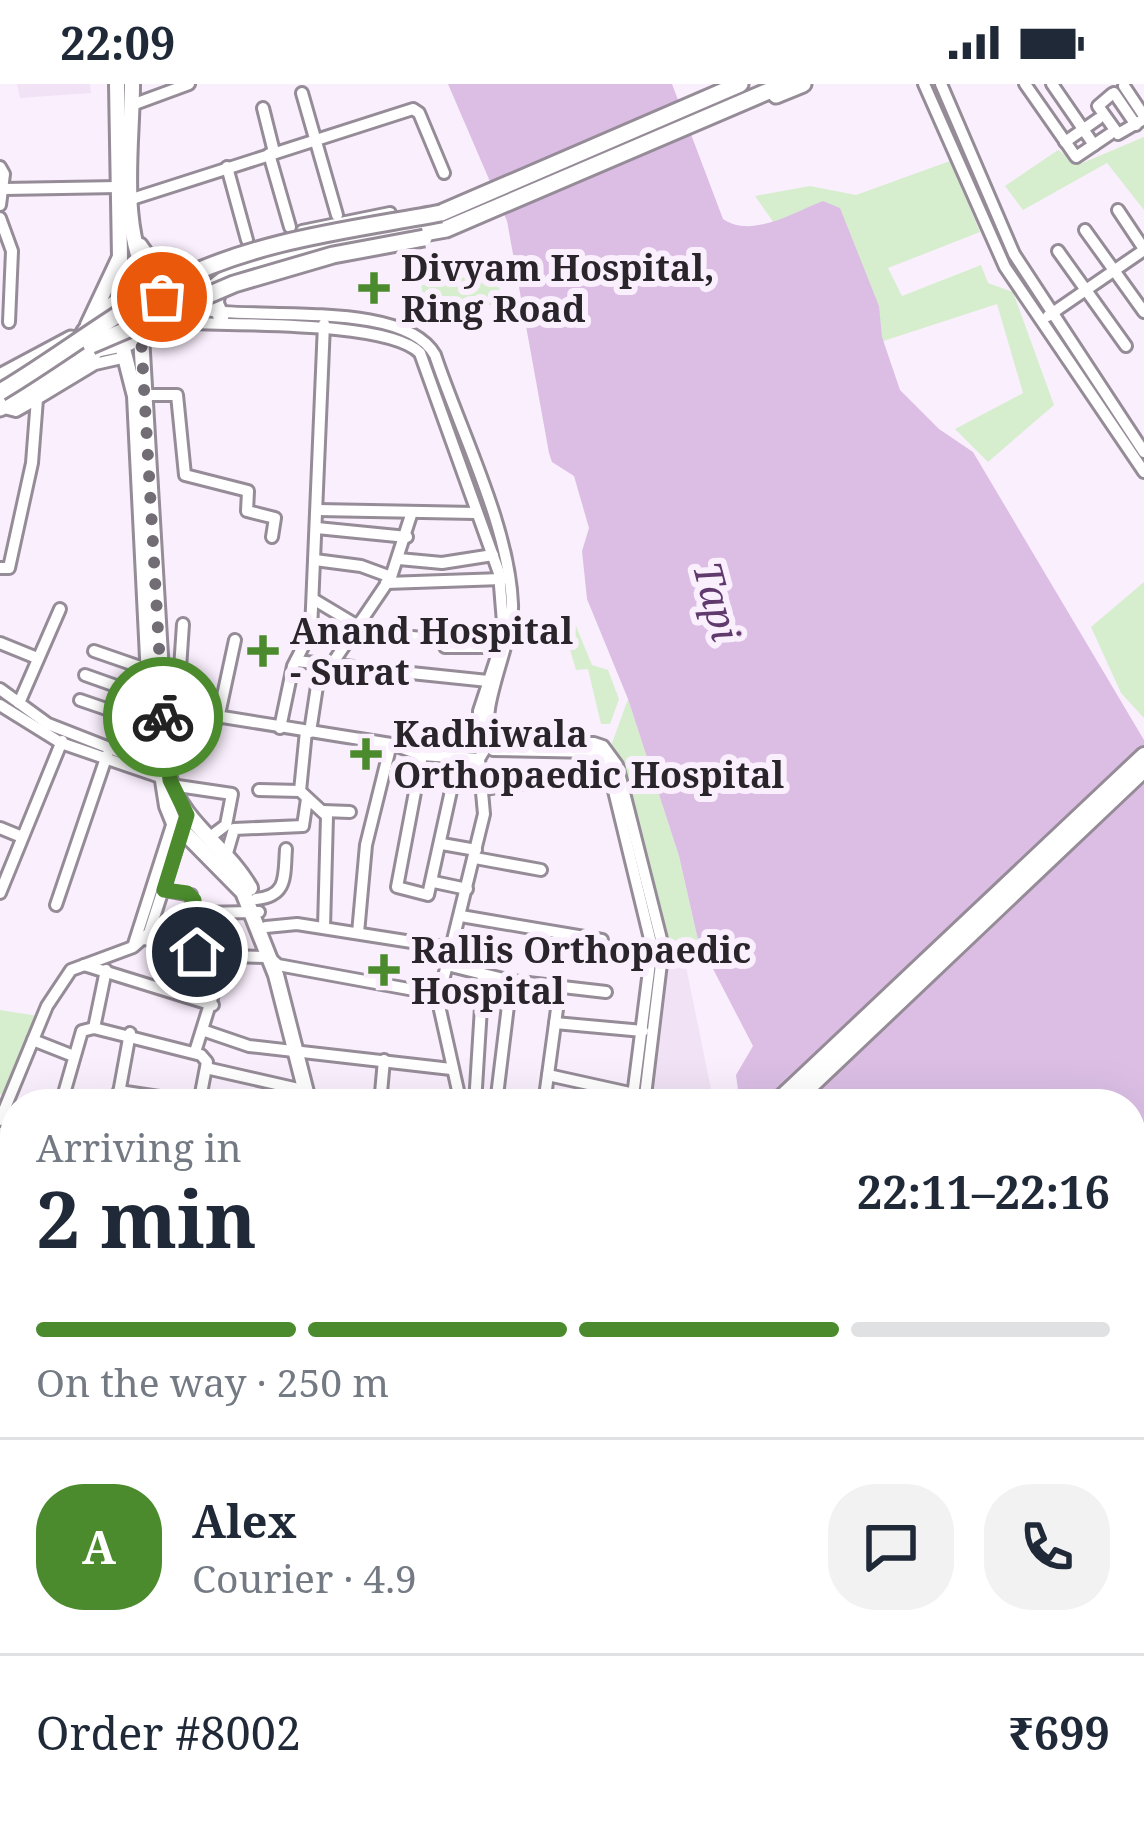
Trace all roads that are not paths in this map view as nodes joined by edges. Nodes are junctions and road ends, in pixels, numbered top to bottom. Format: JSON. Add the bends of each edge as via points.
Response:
{"nodes":[{"id":1,"x":117,"y":84,"type":"edge"},
{"id":2,"x":132,"y":84,"type":"edge"},
{"id":3,"x":190,"y":84,"type":"edge"},
{"id":4,"x":740,"y":84,"type":"edge"},
{"id":5,"x":761,"y":84,"type":"edge"},
{"id":6,"x":785,"y":84,"type":"edge"},
{"id":7,"x":802,"y":84,"type":"edge"},
{"id":8,"x":924,"y":84,"type":"edge"},
{"id":9,"x":941,"y":84,"type":"edge"},
{"id":10,"x":1030,"y":86,"type":"edge"},
{"id":11,"x":1057,"y":88,"type":"edge"},
{"id":12,"x":1116,"y":88,"type":"edge"},
{"id":13,"x":302,"y":93,"type":"dead end"},
{"id":14,"x":1084,"y":101,"type":"dead end"},
{"id":15,"x":132,"y":105,"type":"junction"},
{"id":16,"x":1041,"y":107,"type":"junction"},
{"id":17,"x":263,"y":108,"type":"dead end"},
{"id":18,"x":1071,"y":112,"type":"junction"},
{"id":19,"x":1098,"y":119,"type":"dead end"},
{"id":20,"x":1141,"y":120,"type":"edge"},
{"id":21,"x":1054,"y":126,"type":"junction"},
{"id":22,"x":1083,"y":130,"type":"junction"},
{"id":23,"x":1110,"y":134,"type":"dead end"},
{"id":24,"x":316,"y":137,"type":"junction"},
{"id":25,"x":1065,"y":142,"type":"junction"},
{"id":26,"x":1094,"y":145,"type":"junction"},
{"id":27,"x":271,"y":153,"type":"junction"},
{"id":28,"x":0,"y":167,"type":"edge"},
{"id":29,"x":227,"y":167,"type":"junction"},
{"id":30,"x":444,"y":173,"type":"dead end"},
{"id":31,"x":118,"y":188,"type":"junction"},
{"id":32,"x":4,"y":189,"type":"junction"},
{"id":33,"x":132,"y":199,"type":"junction"},
{"id":34,"x":0,"y":205,"type":"edge"},
{"id":35,"x":1118,"y":210,"type":"dead end"},
{"id":36,"x":390,"y":213,"type":"dead end"},
{"id":37,"x":337,"y":214,"type":"dead end"},
{"id":38,"x":0,"y":218,"type":"edge"},
{"id":39,"x":451,"y":222,"type":"junction"},
{"id":40,"x":132,"y":225,"type":"junction"},
{"id":41,"x":290,"y":227,"type":"dead end"},
{"id":42,"x":1085,"y":230,"type":"dead end"},
{"id":43,"x":247,"y":240,"type":"dead end"},
{"id":44,"x":1144,"y":250,"type":"edge"},
{"id":45,"x":1058,"y":251,"type":"dead end"},
{"id":46,"x":120,"y":257,"type":"junction"},
{"id":47,"x":1009,"y":258,"type":"junction"},
{"id":48,"x":138,"y":260,"type":"junction"},
{"id":49,"x":1114,"y":271,"type":"junction"},
{"id":50,"x":226,"y":278,"type":"junction"},
{"id":51,"x":1086,"y":290,"type":"junction"},
{"id":52,"x":5,"y":301,"type":"edge"},
{"id":53,"x":163,"y":305,"type":"junction"},
{"id":54,"x":191,"y":308,"type":"junction"},
{"id":55,"x":1144,"y":312,"type":"edge"},
{"id":56,"x":221,"y":316,"type":"junction"},
{"id":57,"x":1046,"y":318,"type":"junction"},
{"id":58,"x":324,"y":321,"type":"junction"},
{"id":59,"x":9,"y":322,"type":"dead end"},
{"id":60,"x":85,"y":329,"type":"junction"},
{"id":61,"x":141,"y":336,"type":"junction"},
{"id":62,"x":1126,"y":346,"type":"dead end"},
{"id":63,"x":124,"y":351,"type":"junction"},
{"id":64,"x":93,"y":354,"type":"junction"},
{"id":65,"x":0,"y":377,"type":"edge"},
{"id":66,"x":0,"y":394,"type":"edge"},
{"id":67,"x":148,"y":395,"type":"junction"},
{"id":68,"x":38,"y":399,"type":"junction"},
{"id":69,"x":0,"y":407,"type":"edge"},
{"id":70,"x":1141,"y":455,"type":"edge"},
{"id":71,"x":1144,"y":472,"type":"edge"},
{"id":72,"x":317,"y":510,"type":"junction"},
{"id":73,"x":475,"y":512,"type":"junction"},
{"id":74,"x":411,"y":515,"type":"junction"},
{"id":75,"x":317,"y":528,"type":"junction"},
{"id":76,"x":272,"y":537,"type":"dead end"},
{"id":77,"x":407,"y":537,"type":"junction"},
{"id":78,"x":493,"y":554,"type":"junction"},
{"id":79,"x":399,"y":559,"type":"junction"},
{"id":80,"x":315,"y":560,"type":"junction"},
{"id":81,"x":0,"y":568,"type":"edge"},
{"id":82,"x":504,"y":578,"type":"junction"},
{"id":83,"x":388,"y":580,"type":"junction"},
{"id":84,"x":313,"y":599,"type":"junction"},
{"id":85,"x":60,"y":608,"type":"dead end"},
{"id":86,"x":183,"y":624,"type":"dead end"},
{"id":87,"x":359,"y":624,"type":"junction"},
{"id":88,"x":235,"y":640,"type":"dead end"},
{"id":89,"x":0,"y":643,"type":"edge"},
{"id":90,"x":502,"y":647,"type":"junction"},
{"id":91,"x":94,"y":650,"type":"dead end"},
{"id":92,"x":37,"y":658,"type":"junction"},
{"id":93,"x":296,"y":661,"type":"junction"},
{"id":94,"x":331,"y":668,"type":"junction"},
{"id":95,"x":149,"y":670,"type":"junction"},
{"id":96,"x":85,"y":675,"type":"dead end"},
{"id":97,"x":488,"y":681,"type":"junction"},
{"id":98,"x":1,"y":697,"type":"edge"},
{"id":99,"x":80,"y":700,"type":"dead end"},
{"id":100,"x":19,"y":703,"type":"junction"},
{"id":101,"x":160,"y":705,"type":"junction"},
{"id":102,"x":218,"y":719,"type":"junction"},
{"id":103,"x":154,"y":725,"type":"junction"},
{"id":104,"x":280,"y":728,"type":"junction"},
{"id":105,"x":308,"y":731,"type":"junction"},
{"id":106,"x":64,"y":737,"type":"junction"},
{"id":107,"x":391,"y":744,"type":"junction"},
{"id":108,"x":485,"y":748,"type":"junction"},
{"id":109,"x":156,"y":750,"type":"junction"},
{"id":110,"x":107,"y":755,"type":"junction"},
{"id":111,"x":422,"y":755,"type":"junction"},
{"id":112,"x":1144,"y":755,"type":"edge"},
{"id":113,"x":458,"y":759,"type":"junction"},
{"id":114,"x":136,"y":760,"type":"junction"},
{"id":115,"x":1144,"y":770,"type":"edge"},
{"id":116,"x":165,"y":776,"type":"junction"},
{"id":117,"x":530,"y":782,"type":"dead end"},
{"id":118,"x":484,"y":789,"type":"junction"},
{"id":119,"x":259,"y":790,"type":"dead end"},
{"id":120,"x":304,"y":795,"type":"junction"},
{"id":121,"x":323,"y":811,"type":"junction"},
{"id":122,"x":350,"y":812,"type":"dead end"},
{"id":123,"x":180,"y":818,"type":"junction"},
{"id":124,"x":0,"y":828,"type":"edge"},
{"id":125,"x":229,"y":828,"type":"junction"},
{"id":126,"x":22,"y":837,"type":"junction"},
{"id":127,"x":210,"y":837,"type":"junction"},
{"id":128,"x":442,"y":844,"type":"junction"},
{"id":129,"x":0,"y":849,"type":"edge"},
{"id":130,"x":286,"y":849,"type":"dead end"},
{"id":131,"x":227,"y":853,"type":"junction"},
{"id":132,"x":475,"y":854,"type":"junction"},
{"id":133,"x":15,"y":855,"type":"junction"},
{"id":134,"x":541,"y":870,"type":"dead end"},
{"id":135,"x":434,"y":882,"type":"junction"},
{"id":136,"x":467,"y":889,"type":"junction"},
{"id":137,"x":164,"y":890,"type":"junction"},
{"id":138,"x":0,"y":893,"type":"edge"},
{"id":139,"x":56,"y":905,"type":"dead end"},
{"id":140,"x":258,"y":913,"type":"junction"},
{"id":141,"x":196,"y":914,"type":"junction"},
{"id":142,"x":461,"y":916,"type":"junction"},
{"id":143,"x":323,"y":928,"type":"junction"},
{"id":144,"x":358,"y":934,"type":"junction"},
{"id":145,"x":602,"y":940,"type":"dead end"},
{"id":146,"x":137,"y":941,"type":"junction"},
{"id":147,"x":450,"y":948,"type":"junction"},
{"id":148,"x":197,"y":952,"type":"junction"},
{"id":149,"x":225,"y":956,"type":"junction"},
{"id":150,"x":84,"y":965,"type":"junction"},
{"id":151,"x":447,"y":965,"type":"junction"},
{"id":152,"x":274,"y":966,"type":"junction"},
{"id":153,"x":106,"y":970,"type":"junction"},
{"id":154,"x":483,"y":975,"type":"junction"},
{"id":155,"x":511,"y":981,"type":"junction"},
{"id":156,"x":560,"y":987,"type":"junction"},
{"id":157,"x":606,"y":992,"type":"dead end"},
{"id":158,"x":438,"y":1001,"type":"junction"},
{"id":159,"x":213,"y":1005,"type":"junction"},
{"id":160,"x":555,"y":1023,"type":"junction"},
{"id":161,"x":94,"y":1028,"type":"junction"},
{"id":162,"x":205,"y":1030,"type":"junction"},
{"id":163,"x":644,"y":1031,"type":"junction"},
{"id":164,"x":130,"y":1033,"type":"junction"},
{"id":165,"x":33,"y":1040,"type":"junction"},
{"id":166,"x":298,"y":1049,"type":"junction"},
{"id":167,"x":195,"y":1052,"type":"junction"},
{"id":168,"x":71,"y":1055,"type":"junction"},
{"id":169,"x":384,"y":1060,"type":"junction"},
{"id":170,"x":206,"y":1068,"type":"junction"},
{"id":171,"x":452,"y":1069,"type":"junction"},
{"id":172,"x":548,"y":1076,"type":"junction"},
{"id":173,"x":13,"y":1089,"type":"edge"},
{"id":174,"x":65,"y":1089,"type":"edge"},
{"id":175,"x":120,"y":1089,"type":"edge"},
{"id":176,"x":202,"y":1089,"type":"edge"},
{"id":177,"x":277,"y":1089,"type":"edge"},
{"id":178,"x":306,"y":1089,"type":"edge"},
{"id":179,"x":381,"y":1089,"type":"edge"},
{"id":180,"x":457,"y":1089,"type":"edge"},
{"id":181,"x":477,"y":1089,"type":"edge"},
{"id":182,"x":498,"y":1089,"type":"edge"},
{"id":183,"x":546,"y":1089,"type":"edge"},
{"id":184,"x":596,"y":1089,"type":"edge"},
{"id":185,"x":635,"y":1089,"type":"edge"},
{"id":186,"x":646,"y":1089,"type":"edge"},
{"id":187,"x":790,"y":1089,"type":"edge"},
{"id":188,"x":808,"y":1089,"type":"edge"}],
"edges":[{"from":1,"to":31,"type":"main road"},
{"from":2,"to":15,"type":"main road"},
{"from":3,"to":15,"type":"street"},
{"from":4,"to":66,"type":"highway","bridge":true,"via":[[441,213],[319,233],[213,265],[170,284]]},
{"from":5,"to":39,"type":"highway"},
{"from":6,"to":39,"type":"highway"},
{"from":7,"to":66,"type":"highway","bridge":true,"via":[[460,233],[333,255],[178,306]]},
{"from":8,"to":47,"type":"street"},
{"from":9,"to":47,"type":"street"},
{"from":10,"to":16,"type":"street"},
{"from":11,"to":16,"type":"street"},
{"from":11,"to":18,"type":"street"},
{"from":12,"to":20,"type":"street"},
{"from":12,"to":20,"type":"street","via":[[1098,106],[1118,134]]},
{"from":13,"to":24,"type":"street"},
{"from":14,"to":18,"type":"street"},
{"from":15,"to":33,"type":"main road"},
{"from":16,"to":21,"type":"street"},
{"from":17,"to":27,"type":"street"},
{"from":18,"to":21,"type":"street"},
{"from":18,"to":22,"type":"street"},
{"from":19,"to":22,"type":"street"},
{"from":21,"to":25,"type":"street"},
{"from":22,"to":25,"type":"street"},
{"from":22,"to":26,"type":"street"},
{"from":23,"to":26,"type":"street"},
{"from":24,"to":27,"type":"street"},
{"from":24,"to":30,"type":"street","via":[[416,109]]},
{"from":24,"to":37,"type":"street"},
{"from":25,"to":26,"type":"street","via":[[1078,157]]},
{"from":27,"to":29,"type":"street"},
{"from":27,"to":41,"type":"street"},
{"from":28,"to":32,"type":"street"},
{"from":29,"to":33,"type":"street"},
{"from":29,"to":43,"type":"street"},
{"from":31,"to":32,"type":"street"},
{"from":31,"to":46,"type":"main road"},
{"from":32,"to":34,"type":"street"},
{"from":33,"to":40,"type":"main road"},
{"from":35,"to":44,"type":"street"},
{"from":36,"to":40,"type":"street","via":[[249,245],[169,276],[148,261]]},
{"from":38,"to":52,"type":"street","via":[[12,251]]},
{"from":39,"to":50,"type":"highway"},
{"from":39,"to":53,"type":"highway","via":[[322,238],[230,266]]},
{"from":40,"to":48,"type":"main road"},
{"from":42,"to":49,"type":"street"},
{"from":44,"to":49,"type":"street"},
{"from":45,"to":51,"type":"street"},
{"from":46,"to":48,"type":"main road","via":[[124,283]]},
{"from":46,"to":60,"type":"main road"},
{"from":47,"to":57,"type":"street"},
{"from":48,"to":53,"type":"main road"},
{"from":49,"to":51,"type":"street"},
{"from":49,"to":55,"type":"street"},
{"from":50,"to":54,"type":"highway"},
{"from":50,"to":56,"type":"highway","via":[[215,297]]},
{"from":51,"to":57,"type":"street"},
{"from":51,"to":62,"type":"street"},
{"from":52,"to":59,"type":"street"},
{"from":53,"to":54,"type":"highway"},
{"from":53,"to":58,"type":"street"},
{"from":53,"to":60,"type":"main road","via":[[136,289]]},
{"from":53,"to":61,"type":"main road"},
{"from":54,"to":56,"type":"street"},
{"from":56,"to":58,"type":"street"},
{"from":57,"to":70,"type":"street"},
{"from":58,"to":72,"type":"street"},
{"from":58,"to":73,"type":"street","via":[[420,352]]},
{"from":58,"to":82,"type":"street","via":[[408,329],[430,345]]},
{"from":60,"to":64,"type":"main road","via":[[82,353]]},
{"from":60,"to":65,"type":"highway"},
{"from":61,"to":63,"type":"main road"},
{"from":61,"to":67,"type":"main road"},
{"from":63,"to":64,"type":"main road"},
{"from":63,"to":68,"type":"street"},
{"from":63,"to":95,"type":"main road","via":[[135,396]]},
{"from":64,"to":69,"type":"highway"},
{"from":67,"to":76,"type":"street","via":[[177,395],[185,475],[248,491],[247,511],[274,518]]},
{"from":67,"to":101,"type":"main road"},
{"from":68,"to":69,"type":"street","via":[[16,410]]},
{"from":68,"to":81,"type":"street","via":[[9,568]]},
{"from":70,"to":71,"type":"street"},
{"from":72,"to":74,"type":"street"},
{"from":72,"to":75,"type":"street"},
{"from":73,"to":74,"type":"street"},
{"from":73,"to":78,"type":"street"},
{"from":74,"to":77,"type":"street"},
{"from":75,"to":77,"type":"street"},
{"from":75,"to":80,"type":"street"},
{"from":77,"to":79,"type":"street"},
{"from":78,"to":79,"type":"street"},
{"from":78,"to":82,"type":"street"},
{"from":79,"to":83,"type":"street"},
{"from":80,"to":83,"type":"street","via":[[361,566]]},
{"from":80,"to":84,"type":"street"},
{"from":82,"to":83,"type":"street"},
{"from":82,"to":90,"type":"street"},
{"from":82,"to":108,"type":"street","via":[[512,626]]},
{"from":83,"to":87,"type":"street"},
{"from":84,"to":87,"type":"street"},
{"from":84,"to":93,"type":"street","via":[[311,632]]},
{"from":85,"to":92,"type":"street"},
{"from":86,"to":101,"type":"street"},
{"from":87,"to":90,"type":"street","via":[[382,634]]},
{"from":87,"to":94,"type":"street"},
{"from":88,"to":102,"type":"street"},
{"from":89,"to":92,"type":"street"},
{"from":90,"to":97,"type":"street"},
{"from":91,"to":95,"type":"street"},
{"from":92,"to":100,"type":"street"},
{"from":93,"to":94,"type":"street"},
{"from":93,"to":104,"type":"street"},
{"from":94,"to":97,"type":"street"},
{"from":94,"to":105,"type":"street","via":[[317,686]]},
{"from":95,"to":101,"type":"main road"},
{"from":96,"to":101,"type":"street"},
{"from":97,"to":108,"type":"street","via":[[478,717]]},
{"from":98,"to":100,"type":"street"},
{"from":98,"to":106,"type":"street"},
{"from":99,"to":103,"type":"street"},
{"from":100,"to":106,"type":"street"},
{"from":101,"to":102,"type":"street"},
{"from":101,"to":103,"type":"main road"},
{"from":101,"to":116,"type":"main road"},
{"from":102,"to":104,"type":"street"},
{"from":103,"to":109,"type":"main road"},
{"from":104,"to":105,"type":"street"},
{"from":105,"to":107,"type":"street"},
{"from":105,"to":120,"type":"street"},
{"from":106,"to":110,"type":"street"},
{"from":106,"to":126,"type":"street"},
{"from":107,"to":111,"type":"street"},
{"from":107,"to":144,"type":"street","via":[[366,845]]},
{"from":108,"to":113,"type":"street"},
{"from":108,"to":118,"type":"street"},
{"from":108,"to":163,"type":"street","via":[[605,758],[652,946]]},
{"from":108,"to":186,"type":"street","via":[[593,743],[617,765],[663,947]]},
{"from":109,"to":114,"type":"main road"},
{"from":109,"to":116,"type":"main road"},
{"from":110,"to":114,"type":"street"},
{"from":110,"to":116,"type":"street"},
{"from":110,"to":139,"type":"street"},
{"from":111,"to":113,"type":"street"},
{"from":111,"to":135,"type":"street","via":[[397,889],[428,896]]},
{"from":112,"to":187,"type":"main road"},
{"from":113,"to":128,"type":"street"},
{"from":114,"to":116,"type":"street"},
{"from":115,"to":188,"type":"main road"},
{"from":116,"to":123,"type":"main road"},
{"from":116,"to":125,"type":"street","via":[[227,790]]},
{"from":117,"to":118,"type":"street"},
{"from":118,"to":132,"type":"street"},
{"from":119,"to":120,"type":"street"},
{"from":120,"to":121,"type":"street"},
{"from":120,"to":125,"type":"street","via":[[303,826]]},
{"from":121,"to":122,"type":"street"},
{"from":121,"to":143,"type":"street","via":[[330,830]]},
{"from":123,"to":127,"type":"main road"},
{"from":123,"to":137,"type":"street"},
{"from":123,"to":140,"type":"main road"},
{"from":123,"to":146,"type":"street"},
{"from":124,"to":126,"type":"street"},
{"from":125,"to":127,"type":"street"},
{"from":125,"to":131,"type":"street"},
{"from":126,"to":133,"type":"street"},
{"from":127,"to":131,"type":"main road"},
{"from":128,"to":132,"type":"street"},
{"from":128,"to":135,"type":"street"},
{"from":129,"to":133,"type":"street"},
{"from":130,"to":140,"type":"street","via":[[282,890]]},
{"from":131,"to":140,"type":"main road"},
{"from":132,"to":134,"type":"street"},
{"from":132,"to":136,"type":"street"},
{"from":133,"to":138,"type":"street"},
{"from":135,"to":136,"type":"street"},
{"from":136,"to":142,"type":"street"},
{"from":137,"to":141,"type":"street","via":[[191,896]]},
{"from":137,"to":146,"type":"street","via":[[156,922]]},
{"from":140,"to":141,"type":"street"},
{"from":140,"to":143,"type":"street"},
{"from":140,"to":152,"type":"main road"},
{"from":141,"to":148,"type":"street"},
{"from":142,"to":145,"type":"street"},
{"from":142,"to":147,"type":"street"},
{"from":143,"to":144,"type":"street"},
{"from":144,"to":147,"type":"street"},
{"from":146,"to":148,"type":"street"},
{"from":146,"to":150,"type":"street"},
{"from":147,"to":151,"type":"street"},
{"from":148,"to":149,"type":"street"},
{"from":149,"to":152,"type":"street"},
{"from":149,"to":159,"type":"street"},
{"from":150,"to":153,"type":"street"},
{"from":150,"to":165,"type":"street","via":[[71,970],[46,1006]]},
{"from":151,"to":154,"type":"street"},
{"from":151,"to":158,"type":"street"},
{"from":152,"to":158,"type":"street"},
{"from":152,"to":166,"type":"main road"},
{"from":153,"to":159,"type":"street"},
{"from":153,"to":161,"type":"street"},
{"from":154,"to":155,"type":"street"},
{"from":154,"to":181,"type":"street"},
{"from":155,"to":156,"type":"street"},
{"from":155,"to":182,"type":"street"},
{"from":156,"to":157,"type":"street"},
{"from":156,"to":160,"type":"street"},
{"from":158,"to":171,"type":"street"},
{"from":159,"to":162,"type":"street"},
{"from":160,"to":163,"type":"street"},
{"from":160,"to":172,"type":"street"},
{"from":161,"to":164,"type":"street"},
{"from":161,"to":168,"type":"street","via":[[79,1034]]},
{"from":162,"to":166,"type":"street","via":[[250,1046]]},
{"from":162,"to":167,"type":"street"},
{"from":163,"to":185,"type":"street"},
{"from":164,"to":167,"type":"street"},
{"from":164,"to":175,"type":"street"},
{"from":165,"to":168,"type":"street"},
{"from":165,"to":173,"type":"street"},
{"from":166,"to":169,"type":"street"},
{"from":166,"to":178,"type":"main road"},
{"from":167,"to":170,"type":"street"},
{"from":168,"to":174,"type":"street"},
{"from":169,"to":171,"type":"street"},
{"from":169,"to":179,"type":"street"},
{"from":170,"to":176,"type":"street"},
{"from":170,"to":177,"type":"street"},
{"from":171,"to":180,"type":"street"},
{"from":172,"to":183,"type":"street"},
{"from":172,"to":184,"type":"street"}]}
